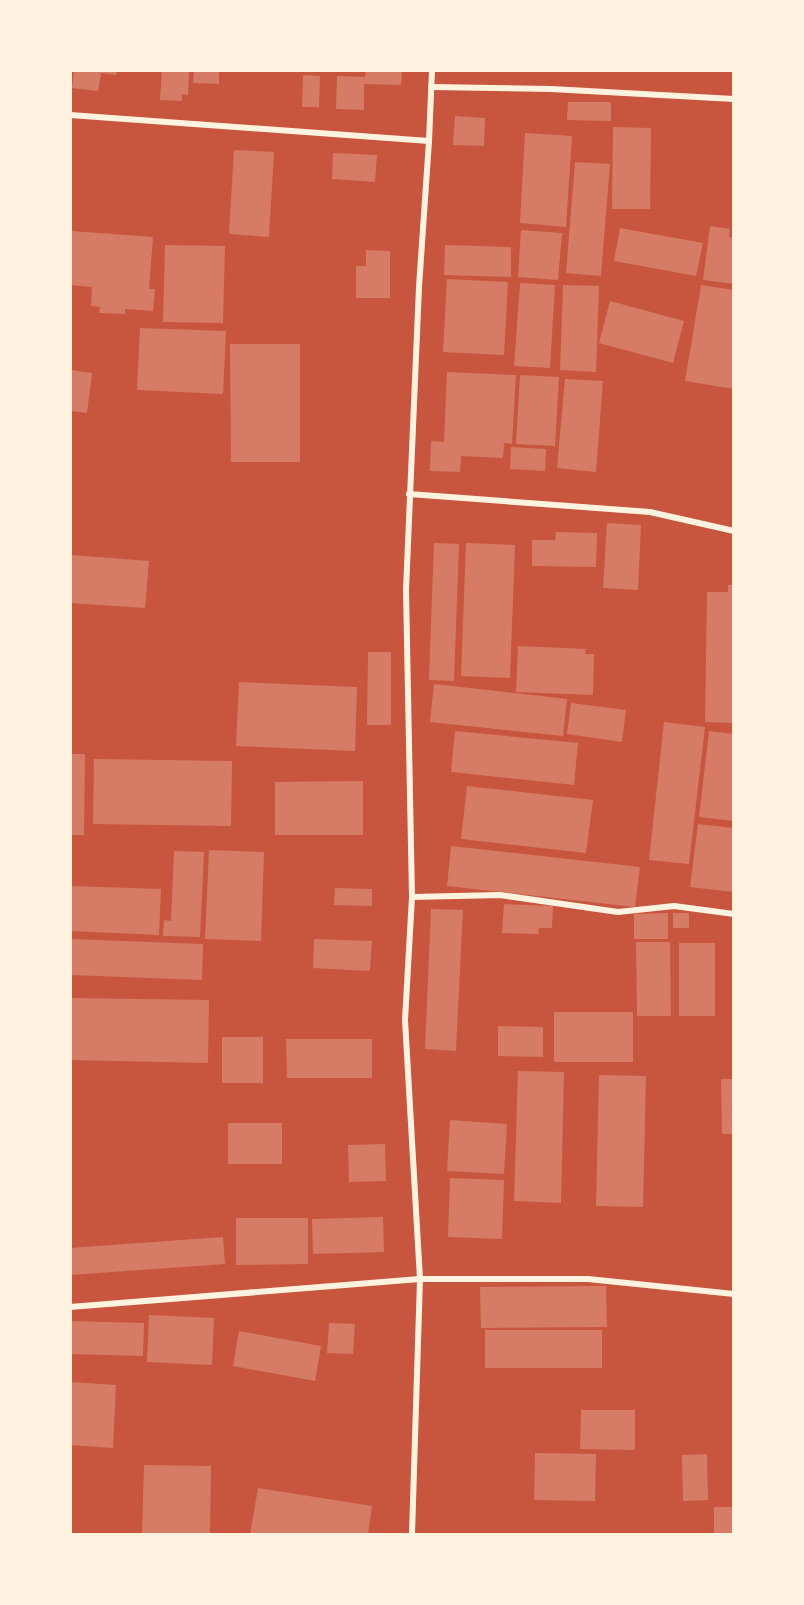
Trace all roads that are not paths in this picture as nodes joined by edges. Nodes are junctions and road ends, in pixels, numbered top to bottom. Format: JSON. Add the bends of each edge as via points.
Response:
{"nodes":[{"id":1,"x":432,"y":70,"type":"edge"},
{"id":2,"x":431,"y":87,"type":"junction"},
{"id":3,"x":734,"y":99,"type":"edge"},
{"id":4,"x":70,"y":115,"type":"edge"},
{"id":5,"x":429,"y":141,"type":"junction"},
{"id":6,"x":409,"y":494,"type":"junction"},
{"id":7,"x":734,"y":531,"type":"edge"},
{"id":8,"x":412,"y":897,"type":"junction"},
{"id":9,"x":734,"y":914,"type":"edge"},
{"id":10,"x":420,"y":1279,"type":"junction"},
{"id":11,"x":734,"y":1294,"type":"edge"},
{"id":12,"x":70,"y":1307,"type":"edge"},
{"id":13,"x":412,"y":1534,"type":"edge"}],
"edges":[{"from":1,"to":2,"type":"street"},
{"from":2,"to":3,"type":"street"},
{"from":2,"to":5,"type":"street"},
{"from":4,"to":5,"type":"street"},
{"from":5,"to":6,"type":"street"},
{"from":6,"to":7,"type":"street","via":[[650,512]]},
{"from":6,"to":8,"type":"street","via":[[406,590]]},
{"from":8,"to":9,"type":"street","via":[[500,895],[618,912],[674,906]]},
{"from":8,"to":10,"type":"street","via":[[405,1020]]},
{"from":10,"to":11,"type":"street","via":[[588,1279]]},
{"from":10,"to":12,"type":"street"},
{"from":10,"to":13,"type":"street"}]}
